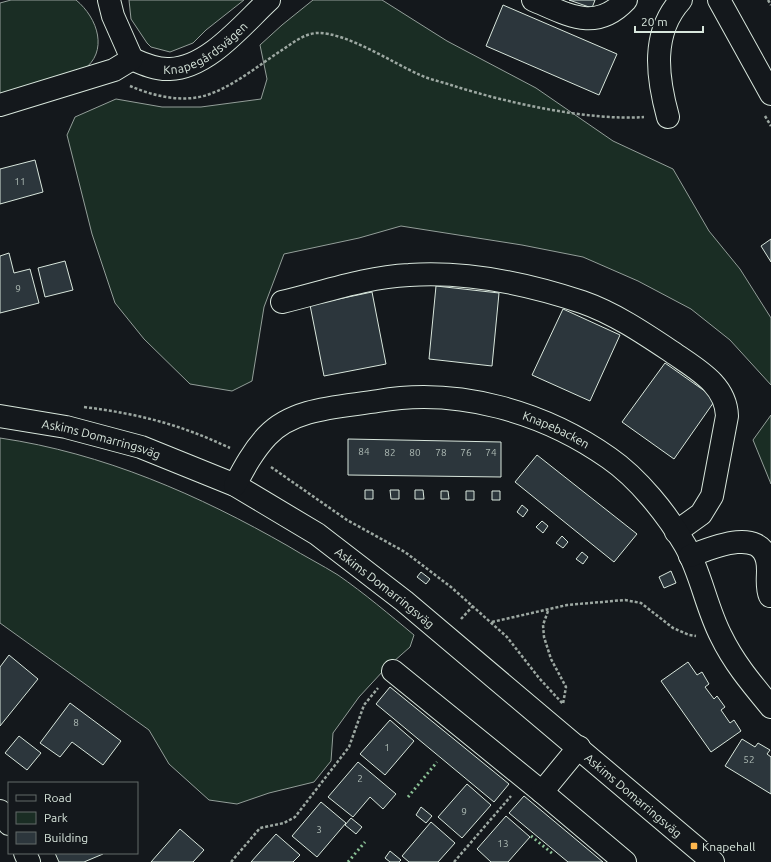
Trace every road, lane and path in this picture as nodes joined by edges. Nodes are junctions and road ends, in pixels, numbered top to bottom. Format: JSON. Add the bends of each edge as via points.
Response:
{"nodes":[{"id":1,"x":109,"y":0,"type":"edge"},
{"id":2,"x":269,"y":0,"type":"edge"},
{"id":3,"x":533,"y":0,"type":"edge"},
{"id":4,"x":626,"y":0,"type":"edge"},
{"id":5,"x":681,"y":0,"type":"edge"},
{"id":6,"x":719,"y":0,"type":"edge"},
{"id":7,"x":768,"y":0,"type":"edge"},
{"id":8,"x":771,"y":5,"type":"edge"},
{"id":9,"x":123,"y":64,"type":"junction"},
{"id":10,"x":771,"y":94,"type":"edge"},
{"id":11,"x":0,"y":105,"type":"edge"},
{"id":12,"x":668,"y":116,"type":"joint"},
{"id":13,"x":282,"y":302,"type":"dead end"},
{"id":14,"x":0,"y":416,"type":"edge"},
{"id":15,"x":235,"y":485,"type":"junction"},
{"id":16,"x":676,"y":532,"type":"junction"},
{"id":17,"x":690,"y":556,"type":"junction"},
{"id":18,"x":770,"y":596,"type":"dead end"},
{"id":19,"x":472,"y":606,"type":"dead end"},
{"id":20,"x":548,"y":611,"type":"junction"},
{"id":21,"x":460,"y":619,"type":"dead end"},
{"id":22,"x":492,"y":622,"type":"dead end"},
{"id":23,"x":720,"y":635,"type":"junction"},
{"id":24,"x":393,"y":671,"type":"joint"},
{"id":25,"x":771,"y":707,"type":"edge"},
{"id":26,"x":549,"y":724,"type":"junction"},
{"id":27,"x":578,"y":747,"type":"junction"},
{"id":28,"x":534,"y":785,"type":"junction"},
{"id":29,"x":0,"y":811,"type":"edge"},
{"id":30,"x":8,"y":823,"type":"edge"},
{"id":31,"x":231,"y":862,"type":"edge"},
{"id":32,"x":454,"y":862,"type":"edge"},
{"id":33,"x":625,"y":862,"type":"edge"},
{"id":34,"x":712,"y":862,"type":"edge"}],
"edges":[{"from":1,"to":9,"type":"street"},
{"from":2,"to":9,"type":"street","name":"Knapegårdsvägen","via":[[219,47],[184,68]]},
{"from":3,"to":4,"type":"street","via":[[577,18],[592,19],[602,18]]},
{"from":5,"to":12,"type":"street","via":[[663,28],[660,39],[660,76]]},
{"from":6,"to":10,"type":"street"},
{"from":7,"to":8,"type":"path"},
{"from":9,"to":11,"type":"street","via":[[73,84]]},
{"from":9,"to":12,"type":"path","via":[[122,83],[156,95],[182,98],[207,95],[245,75],[302,37],[316,33],[333,34],[421,76],[507,100],[629,118]]},
{"from":13,"to":16,"type":"street","via":[[369,280],[403,276],[471,277],[531,288],[583,303],[625,323],[703,373],[718,388],[727,406],[712,496],[701,514]]},
{"from":14,"to":15,"type":"street","name":"Askims Domarringsväg","via":[[66,427],[141,447]]},
{"from":15,"to":16,"type":"street","name":"Knapebacken","via":[[267,436],[278,427],[302,415],[384,400],[429,397],[473,402],[525,414],[570,433],[610,458],[646,492]]},
{"from":15,"to":26,"type":"street","name":"Askims Domarringsväg","via":[[317,534],[404,601]]},
{"from":16,"to":17,"type":"street","name":"Knapebacken"},
{"from":17,"to":18,"type":"street","via":[[727,543],[740,541],[756,545],[766,555],[768,562],[767,590]]},
{"from":17,"to":23,"type":"street","name":"Knapebacken"},
{"from":19,"to":21,"type":"path"},
{"from":20,"to":22,"type":"path"},
{"from":20,"to":23,"type":"path","via":[[567,605],[625,600],[641,603],[673,628],[689,635],[705,638]]},
{"from":20,"to":26,"type":"path","via":[[543,625],[544,637],[566,687],[563,704]]},
{"from":23,"to":25,"type":"street","name":"Knapebacken","via":[[747,680]]},
{"from":24,"to":28,"type":"street"},
{"from":24,"to":31,"type":"path","via":[[364,705],[349,748],[295,817],[284,823],[260,828]]},
{"from":26,"to":27,"type":"street","name":"Askims Domarringsväg"},
{"from":27,"to":28,"type":"street"},
{"from":27,"to":34,"type":"street","name":"Askims Domarringsväg"},
{"from":28,"to":32,"type":"path"},
{"from":28,"to":33,"type":"street"},
{"from":29,"to":30,"type":"street"}]}
